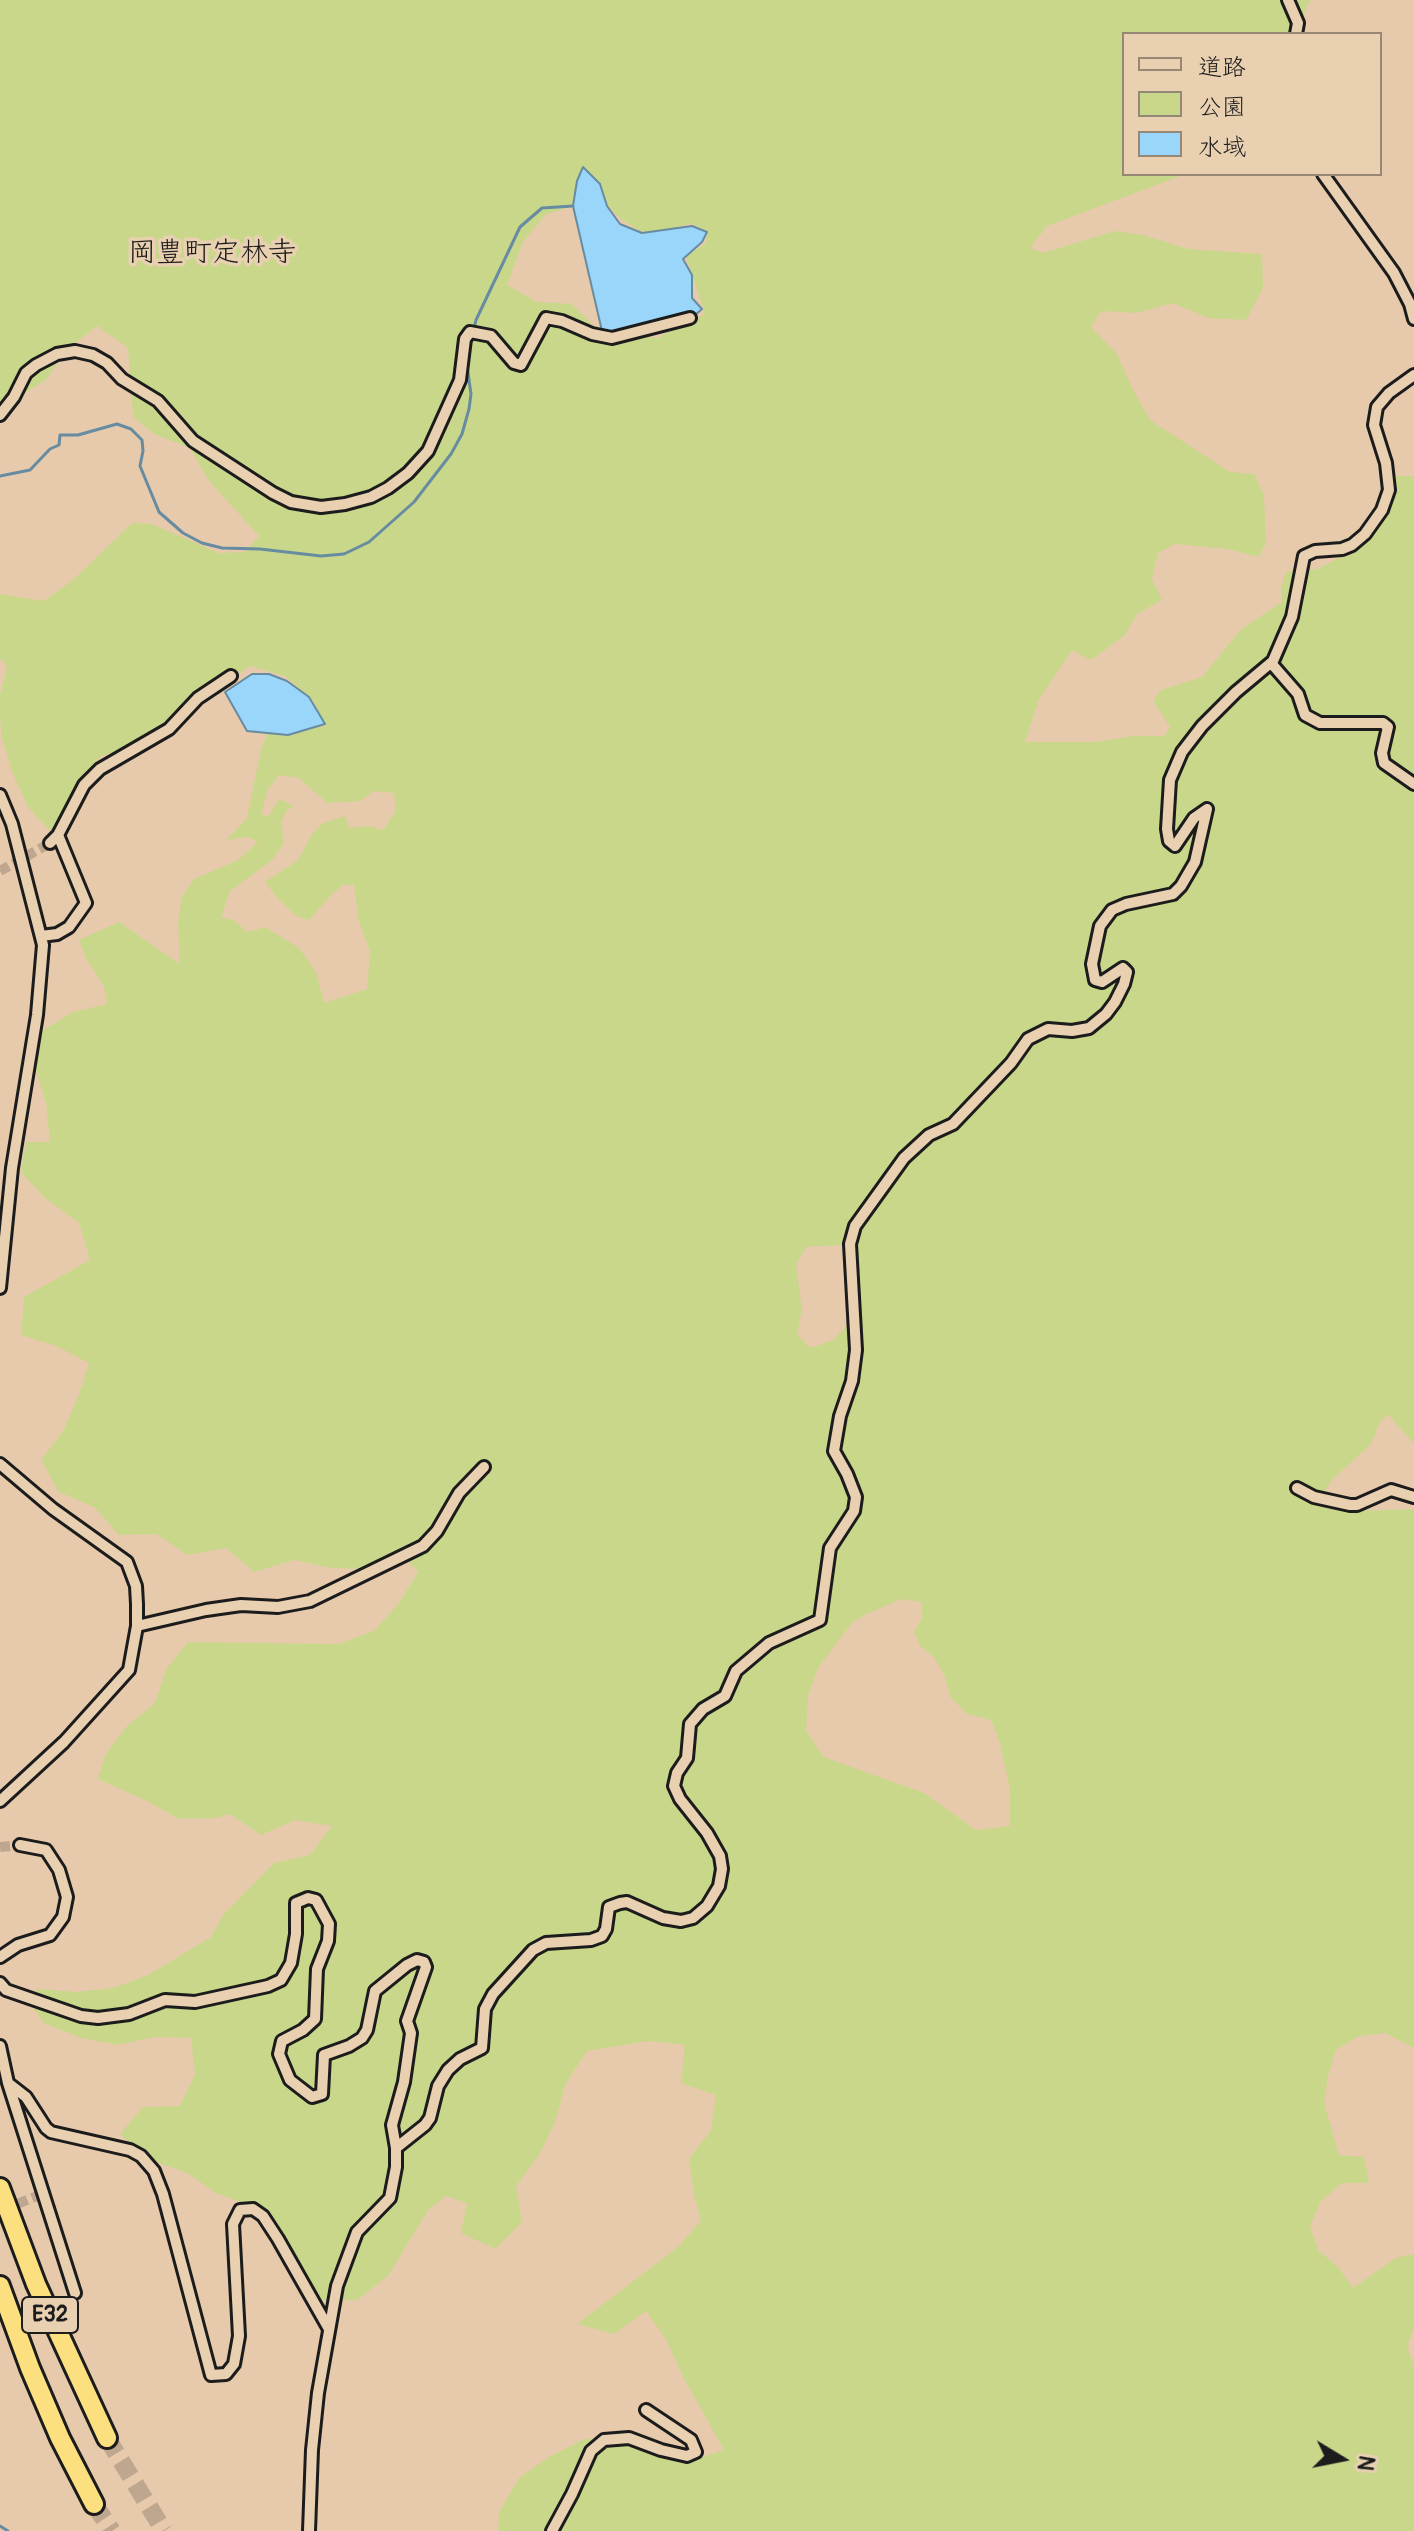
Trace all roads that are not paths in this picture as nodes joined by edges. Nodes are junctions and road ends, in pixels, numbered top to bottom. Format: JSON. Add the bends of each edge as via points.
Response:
{"nodes":[{"id":1,"x":1288,"y":0,"type":"edge"},
{"id":2,"x":1296,"y":32,"type":"edge"},
{"id":3,"x":1324,"y":176,"type":"edge"},
{"id":4,"x":690,"y":318,"type":"dead end"},
{"id":5,"x":1414,"y":319,"type":"edge"},
{"id":6,"x":1414,"y":375,"type":"edge"},
{"id":7,"x":0,"y":415,"type":"edge"},
{"id":8,"x":1271,"y":663,"type":"junction"},
{"id":9,"x":231,"y":676,"type":"dead end"},
{"id":10,"x":1414,"y":784,"type":"edge"},
{"id":11,"x":0,"y":795,"type":"edge"},
{"id":12,"x":41,"y":936,"type":"junction"},
{"id":13,"x":0,"y":1288,"type":"edge"},
{"id":14,"x":0,"y":1464,"type":"edge"},
{"id":15,"x":484,"y":1467,"type":"dead end"},
{"id":16,"x":1297,"y":1488,"type":"dead end"},
{"id":17,"x":1414,"y":1497,"type":"edge"},
{"id":18,"x":137,"y":1626,"type":"junction"},
{"id":19,"x":0,"y":1801,"type":"edge"},
{"id":20,"x":20,"y":1845,"type":"tunnel mouth"},
{"id":21,"x":0,"y":1957,"type":"edge"},
{"id":22,"x":0,"y":1983,"type":"edge"},
{"id":23,"x":0,"y":2046,"type":"edge"},
{"id":24,"x":8,"y":2083,"type":"junction"},
{"id":25,"x":396,"y":2148,"type":"junction"},
{"id":26,"x":0,"y":2188,"type":"edge"},
{"id":27,"x":0,"y":2286,"type":"edge"},
{"id":28,"x":75,"y":2293,"type":"dead end"},
{"id":29,"x":329,"y":2329,"type":"junction"},
{"id":30,"x":646,"y":2410,"type":"dead end"},
{"id":31,"x":107,"y":2438,"type":"tunnel mouth"},
{"id":32,"x":94,"y":2504,"type":"tunnel mouth"},
{"id":33,"x":309,"y":2531,"type":"edge"},
{"id":34,"x":552,"y":2531,"type":"edge"}],
"edges":[{"from":1,"to":2,"type":"street"},
{"from":3,"to":5,"type":"street","via":[[1394,273]]},
{"from":4,"to":7,"type":"street","via":[[612,338],[546,318],[521,365],[491,336],[466,335],[460,380],[428,451],[388,488],[345,504],[321,507],[273,493],[193,441],[158,401],[93,355],[57,354],[36,365]]},
{"from":6,"to":8,"type":"street","via":[[1377,407],[1374,425],[1389,490],[1382,510],[1352,545],[1304,556],[1292,617]]},
{"from":8,"to":10,"type":"street","via":[[1298,694],[1305,715],[1320,723],[1388,727],[1384,763]]},
{"from":8,"to":25,"type":"street","via":[[1196,733],[1170,780],[1167,829],[1175,846],[1194,818],[1209,812],[1195,862],[1181,886],[1173,894],[1112,910],[1100,926],[1092,964],[1095,980],[1102,982],[1123,968],[1127,972],[1106,1014],[1089,1028],[1048,1029],[1028,1039],[953,1124],[923,1139],[904,1158],[855,1226],[850,1244],[856,1350],[834,1451],[856,1497],[854,1511],[830,1548],[820,1620],[769,1643],[736,1671],[725,1696],[690,1724],[687,1758],[674,1786],[720,1856],[719,1886],[693,1918],[663,1918],[620,1903],[609,1907],[602,1936],[546,1943],[533,1950],[485,2009],[482,2048],[448,2070],[430,2118]]},
{"from":9,"to":12,"type":"street","via":[[198,698],[169,729],[100,769],[84,785],[54,839],[86,903],[69,927]]},
{"from":11,"to":12,"type":"street"},
{"from":12,"to":13,"type":"street","via":[[43,967],[12,1168]]},
{"from":14,"to":18,"type":"street","via":[[127,1562],[136,1586]]},
{"from":15,"to":18,"type":"street","via":[[423,1546],[310,1601],[206,1610]]},
{"from":16,"to":17,"type":"street","via":[[1350,1505],[1391,1490]]},
{"from":18,"to":19,"type":"street","via":[[129,1670],[64,1742]]},
{"from":20,"to":21,"type":"street","via":[[46,1850],[67,1897],[63,1917],[50,1935]]},
{"from":22,"to":25,"type":"street","via":[[6,1990],[98,2018],[129,2014],[165,2000],[195,2002],[268,1986],[281,1980],[291,1963],[296,1903],[316,1900],[329,1924],[317,1969],[315,2019],[282,2041],[279,2054],[290,2080],[312,2097],[322,2094],[324,2055],[349,2046],[367,2030],[375,1991],[417,1960],[426,1967],[407,2021],[411,2033],[404,2082],[392,2125]]},
{"from":23,"to":24,"type":"street"},
{"from":24,"to":28,"type":"street"},
{"from":24,"to":29,"type":"street","via":[[26,2097],[51,2132],[130,2150],[154,2171],[211,2375],[226,2374],[234,2364],[239,2336],[233,2224],[240,2210],[253,2209],[263,2216]]},
{"from":25,"to":29,"type":"street","via":[[390,2198],[357,2232],[350,2247]]},
{"from":26,"to":31,"type":"highway","number":"E32","via":[[36,2284]]},
{"from":27,"to":32,"type":"highway","number":"E32","via":[[36,2382]]},
{"from":29,"to":33,"type":"street","via":[[312,2450]]},
{"from":30,"to":34,"type":"street","via":[[691,2440],[696,2452],[687,2456],[629,2438],[604,2440],[591,2451]]}]}
